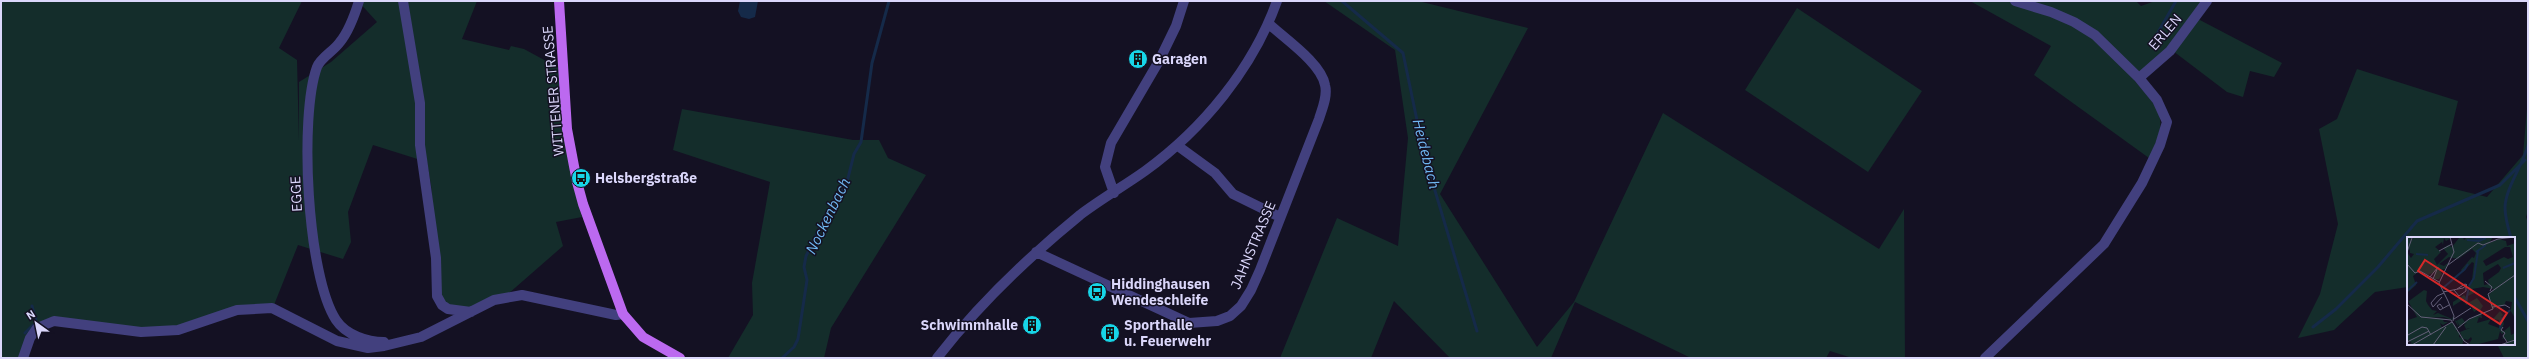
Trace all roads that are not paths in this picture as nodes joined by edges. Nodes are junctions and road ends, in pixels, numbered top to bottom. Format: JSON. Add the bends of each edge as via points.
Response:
{"nodes":[{"id":1,"x":359,"y":1,"type":"edge"},
{"id":2,"x":403,"y":1,"type":"edge"},
{"id":3,"x":559,"y":1,"type":"edge"},
{"id":4,"x":1184,"y":1,"type":"edge"},
{"id":5,"x":1277,"y":1,"type":"edge"},
{"id":6,"x":2015,"y":1,"type":"edge"},
{"id":7,"x":2207,"y":1,"type":"edge"},
{"id":8,"x":1269,"y":24,"type":"junction"},
{"id":9,"x":2139,"y":78,"type":"junction"},
{"id":10,"x":1178,"y":146,"type":"junction"},
{"id":11,"x":1114,"y":193,"type":"junction"},
{"id":12,"x":1280,"y":217,"type":"junction"},
{"id":13,"x":1036,"y":252,"type":"junction"},
{"id":14,"x":471,"y":312,"type":"junction"},
{"id":15,"x":623,"y":314,"type":"junction"},
{"id":16,"x":406,"y":342,"type":"junction"},
{"id":17,"x":23,"y":358,"type":"edge"},
{"id":18,"x":680,"y":358,"type":"edge"},
{"id":19,"x":937,"y":358,"type":"edge"},
{"id":20,"x":1985,"y":358,"type":"edge"}],
"edges":[{"from":1,"to":16,"type":"street","name":"EGGE","via":[[340,42],[318,64],[312,84],[308,175],[312,231],[323,283],[337,321],[360,337],[376,342]]},
{"from":2,"to":14,"type":"street","via":[[420,103],[420,145],[434,244],[437,296],[448,309]]},
{"from":3,"to":15,"type":"main road","name":"WITTENER STRASSE","via":[[568,129],[577,182]]},
{"from":4,"to":11,"type":"street","via":[[1176,26],[1159,60],[1111,143],[1105,167]]},
{"from":5,"to":8,"type":"street"},
{"from":6,"to":9,"type":"street","via":[[2074,22],[2094,35]]},
{"from":7,"to":9,"type":"street","name":"ERLEN","via":[[2170,50]]},
{"from":8,"to":10,"type":"street","via":[[1225,95]]},
{"from":8,"to":12,"type":"street","name":"JAHNSTRASSE","via":[[1320,72],[1326,86],[1319,119]]},
{"from":9,"to":20,"type":"street","via":[[2157,100],[2167,122],[2160,145],[2142,183],[2104,244]]},
{"from":10,"to":11,"type":"street"},
{"from":10,"to":12,"type":"street","via":[[1215,173],[1233,194]]},
{"from":11,"to":13,"type":"street","via":[[1082,214]]},
{"from":12,"to":13,"type":"street","name":"JAHNSTRASSE","via":[[1251,290],[1230,316],[1217,321],[1189,323]]},
{"from":13,"to":19,"type":"street","via":[[999,285],[963,324]]},
{"from":14,"to":15,"type":"street","via":[[494,300],[522,295],[616,315]]},
{"from":14,"to":16,"type":"street"},
{"from":15,"to":18,"type":"main road","name":"WITTENER STRASSE","via":[[643,337]]},
{"from":16,"to":17,"type":"street","via":[[368,348],[337,341],[272,308],[237,310],[178,330],[141,332],[54,321],[37,328],[30,338]]}]}
